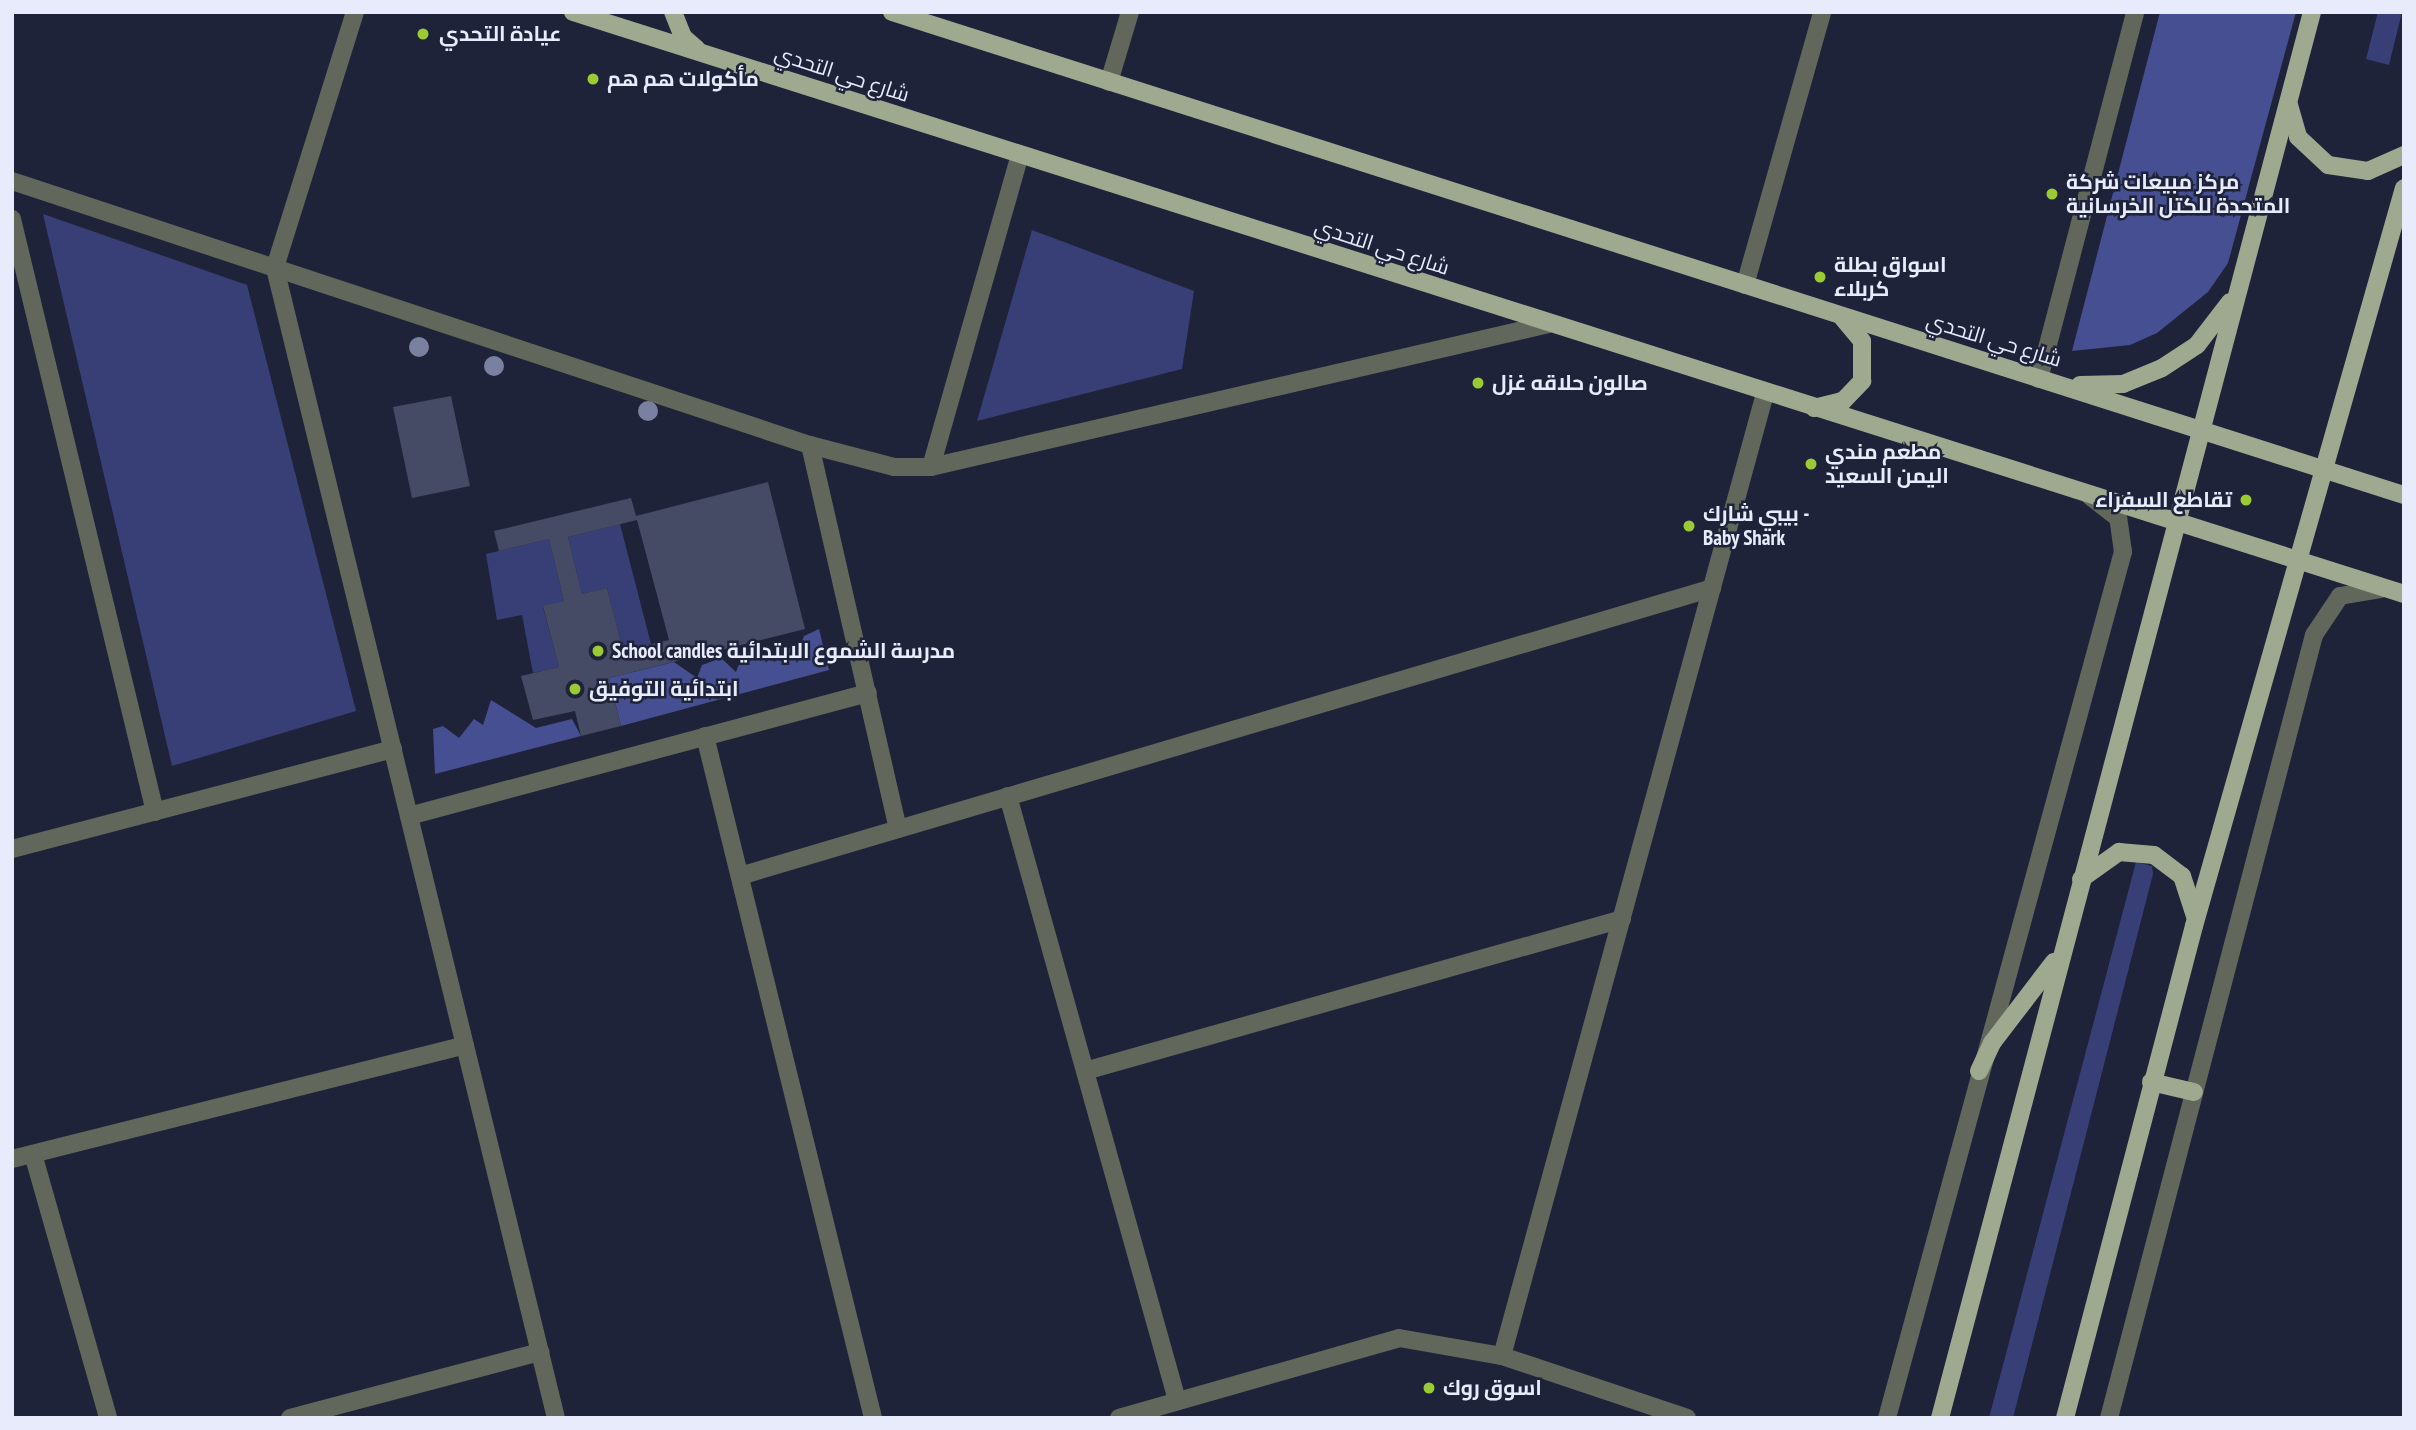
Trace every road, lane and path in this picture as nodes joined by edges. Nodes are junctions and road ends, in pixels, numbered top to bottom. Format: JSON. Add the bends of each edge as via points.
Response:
{"nodes":[{"id":1,"x":355,"y":12,"type":"edge"},
{"id":2,"x":573,"y":12,"type":"edge"},
{"id":3,"x":673,"y":12,"type":"edge"},
{"id":4,"x":892,"y":12,"type":"edge"},
{"id":5,"x":1130,"y":12,"type":"edge"},
{"id":6,"x":1822,"y":12,"type":"edge"},
{"id":7,"x":2135,"y":12,"type":"edge"},
{"id":8,"x":2312,"y":12,"type":"edge"},
{"id":9,"x":704,"y":54,"type":"junction"},
{"id":10,"x":1110,"y":82,"type":"junction"},
{"id":11,"x":2289,"y":98,"type":"junction"},
{"id":12,"x":1020,"y":155,"type":"junction"},
{"id":13,"x":2404,"y":155,"type":"edge"},
{"id":14,"x":12,"y":181,"type":"edge"},
{"id":15,"x":2404,"y":188,"type":"edge"},
{"id":16,"x":12,"y":219,"type":"edge"},
{"id":17,"x":275,"y":268,"type":"junction"},
{"id":18,"x":2242,"y":281,"type":"junction"},
{"id":19,"x":1745,"y":285,"type":"junction"},
{"id":20,"x":1833,"y":314,"type":"junction"},
{"id":21,"x":1549,"y":324,"type":"junction"},
{"id":22,"x":2039,"y":379,"type":"junction"},
{"id":23,"x":1765,"y":393,"type":"junction"},
{"id":24,"x":1804,"y":406,"type":"junction"},
{"id":25,"x":2202,"y":430,"type":"junction"},
{"id":26,"x":810,"y":445,"type":"junction"},
{"id":27,"x":931,"y":467,"type":"junction"},
{"id":28,"x":2327,"y":471,"type":"junction"},
{"id":29,"x":2404,"y":495,"type":"edge"},
{"id":30,"x":2090,"y":496,"type":"junction"},
{"id":31,"x":2177,"y":524,"type":"junction"},
{"id":32,"x":2301,"y":564,"type":"junction"},
{"id":33,"x":1712,"y":587,"type":"junction"},
{"id":34,"x":2398,"y":592,"type":"edge"},
{"id":35,"x":868,"y":693,"type":"junction"},
{"id":36,"x":705,"y":736,"type":"junction"},
{"id":37,"x":393,"y":749,"type":"junction"},
{"id":38,"x":1007,"y":796,"type":"junction"},
{"id":39,"x":155,"y":812,"type":"junction"},
{"id":40,"x":409,"y":816,"type":"junction"},
{"id":41,"x":898,"y":829,"type":"junction"},
{"id":42,"x":12,"y":849,"type":"edge"},
{"id":43,"x":740,"y":876,"type":"junction"},
{"id":44,"x":2078,"y":884,"type":"junction"},
{"id":45,"x":1622,"y":919,"type":"junction"},
{"id":46,"x":2194,"y":926,"type":"junction"},
{"id":47,"x":2068,"y":930,"type":"junction"},
{"id":48,"x":465,"y":1045,"type":"junction"},
{"id":49,"x":1085,"y":1071,"type":"junction"},
{"id":50,"x":1979,"y":1071,"type":"junction"},
{"id":51,"x":2151,"y":1082,"type":"junction"},
{"id":52,"x":2194,"y":1092,"type":"junction"},
{"id":53,"x":33,"y":1154,"type":"junction"},
{"id":54,"x":12,"y":1159,"type":"edge"},
{"id":55,"x":540,"y":1352,"type":"junction"},
{"id":56,"x":1502,"y":1356,"type":"junction"},
{"id":57,"x":1177,"y":1400,"type":"junction"},
{"id":58,"x":108,"y":1418,"type":"edge"},
{"id":59,"x":290,"y":1418,"type":"edge"},
{"id":60,"x":556,"y":1418,"type":"edge"},
{"id":61,"x":873,"y":1418,"type":"edge"},
{"id":62,"x":1119,"y":1418,"type":"edge"},
{"id":63,"x":1687,"y":1418,"type":"edge"},
{"id":64,"x":1887,"y":1418,"type":"edge"},
{"id":65,"x":1940,"y":1418,"type":"edge"},
{"id":66,"x":2065,"y":1418,"type":"edge"},
{"id":67,"x":2109,"y":1418,"type":"edge"}],
"edges":[{"from":1,"to":17,"type":"street"},
{"from":2,"to":9,"type":"main road","name":"شارع حي التحدي"},
{"from":3,"to":9,"type":"main road","via":[[683,37]]},
{"from":4,"to":10,"type":"main road","name":"شارع حي التحدي"},
{"from":5,"to":10,"type":"street"},
{"from":6,"to":19,"type":"street"},
{"from":7,"to":22,"type":"street"},
{"from":8,"to":11,"type":"main road"},
{"from":9,"to":12,"type":"main road","name":"شارع حي التحدي"},
{"from":10,"to":19,"type":"main road","name":"شارع حي التحدي"},
{"from":11,"to":13,"type":"main road","via":[[2298,137],[2328,165],[2368,172]]},
{"from":11,"to":18,"type":"main road"},
{"from":12,"to":21,"type":"main road","name":"شارع حي التحدي"},
{"from":12,"to":27,"type":"street"},
{"from":14,"to":17,"type":"street"},
{"from":15,"to":28,"type":"main road"},
{"from":16,"to":39,"type":"street"},
{"from":17,"to":26,"type":"street"},
{"from":17,"to":37,"type":"street"},
{"from":18,"to":22,"type":"main road","via":[[2212,331],[2162,368],[2110,386]]},
{"from":18,"to":25,"type":"main road"},
{"from":19,"to":20,"type":"main road","name":"شارع حي التحدي"},
{"from":20,"to":22,"type":"main road","name":"شارع حي التحدي"},
{"from":20,"to":24,"type":"main road","via":[[1862,341],[1862,381],[1831,407]]},
{"from":21,"to":23,"type":"main road","name":"شارع حي التحدي"},
{"from":21,"to":27,"type":"street"},
{"from":22,"to":25,"type":"main road","name":"شارع حي التحدي"},
{"from":23,"to":24,"type":"main road","name":"شارع حي التحدي"},
{"from":23,"to":33,"type":"street"},
{"from":24,"to":30,"type":"main road","name":"شارع حي التحدي"},
{"from":25,"to":28,"type":"main road"},
{"from":25,"to":31,"type":"main road"},
{"from":26,"to":27,"type":"street","via":[[894,467]]},
{"from":26,"to":35,"type":"street"},
{"from":28,"to":29,"type":"main road"},
{"from":28,"to":32,"type":"main road"},
{"from":30,"to":31,"type":"main road","name":"شارع حي التحدي"},
{"from":30,"to":50,"type":"street","via":[[2118,518],[2123,552]]},
{"from":31,"to":32,"type":"main road"},
{"from":31,"to":44,"type":"main road"},
{"from":32,"to":34,"type":"main road"},
{"from":32,"to":46,"type":"main road"},
{"from":33,"to":38,"type":"street"},
{"from":33,"to":45,"type":"street"},
{"from":34,"to":52,"type":"street","via":[[2349,590],[2314,635]]},
{"from":35,"to":36,"type":"street"},
{"from":35,"to":41,"type":"street"},
{"from":36,"to":40,"type":"street"},
{"from":36,"to":43,"type":"street"},
{"from":37,"to":39,"type":"street"},
{"from":37,"to":40,"type":"street"},
{"from":38,"to":41,"type":"street"},
{"from":38,"to":49,"type":"street"},
{"from":39,"to":42,"type":"street"},
{"from":40,"to":48,"type":"street"},
{"from":41,"to":43,"type":"street"},
{"from":43,"to":61,"type":"street"},
{"from":44,"to":46,"type":"main road","via":[[2103,858],[2119,852],[2154,855],[2187,883]]},
{"from":44,"to":47,"type":"main road"},
{"from":45,"to":49,"type":"street"},
{"from":45,"to":56,"type":"street"},
{"from":46,"to":51,"type":"main road"},
{"from":47,"to":50,"type":"main road","via":[[2045,979],[1992,1043]]},
{"from":47,"to":65,"type":"main road"},
{"from":48,"to":53,"type":"street"},
{"from":48,"to":55,"type":"street"},
{"from":49,"to":57,"type":"street"},
{"from":50,"to":64,"type":"street"},
{"from":51,"to":52,"type":"main road"},
{"from":51,"to":66,"type":"main road"},
{"from":52,"to":67,"type":"street"},
{"from":53,"to":54,"type":"street"},
{"from":53,"to":58,"type":"street"},
{"from":55,"to":59,"type":"street"},
{"from":55,"to":60,"type":"street"},
{"from":56,"to":57,"type":"street","via":[[1424,1339],[1378,1340]]},
{"from":56,"to":63,"type":"street"},
{"from":57,"to":62,"type":"street"}]}
